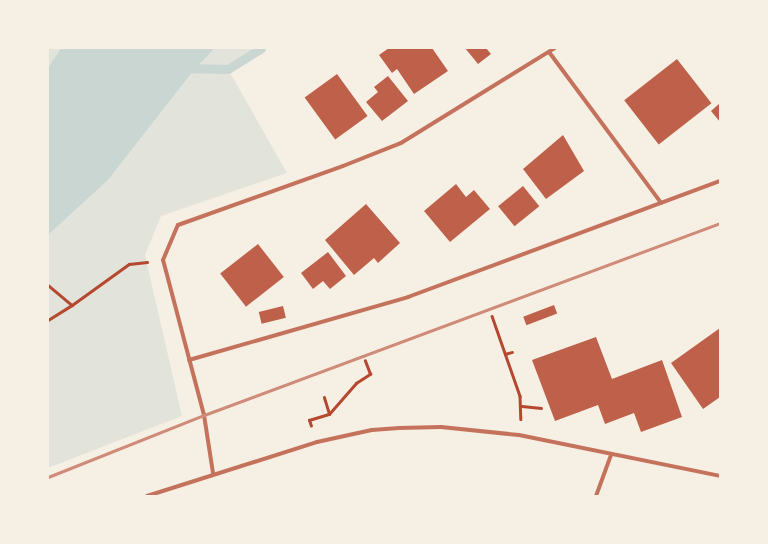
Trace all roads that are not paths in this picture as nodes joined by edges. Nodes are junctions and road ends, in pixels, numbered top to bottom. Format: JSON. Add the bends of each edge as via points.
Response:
{"nodes":[{"id":1,"x":555,"y":48,"type":"edge"},
{"id":2,"x":549,"y":52,"type":"junction"},
{"id":3,"x":720,"y":181,"type":"edge"},
{"id":4,"x":661,"y":203,"type":"junction"},
{"id":5,"x":189,"y":360,"type":"junction"},
{"id":6,"x":612,"y":455,"type":"junction"},
{"id":7,"x":213,"y":473,"type":"junction"},
{"id":8,"x":720,"y":476,"type":"edge"},
{"id":9,"x":147,"y":496,"type":"edge"},
{"id":10,"x":596,"y":496,"type":"edge"}],
"edges":[{"from":1,"to":2,"type":"street"},
{"from":2,"to":4,"type":"street"},
{"from":2,"to":5,"type":"street","via":[[400,142],[344,166],[178,225],[163,260]]},
{"from":3,"to":4,"type":"street"},
{"from":4,"to":5,"type":"street","via":[[408,297]]},
{"from":5,"to":7,"type":"street","via":[[204,415]]},
{"from":6,"to":7,"type":"street","via":[[519,436],[441,427],[399,428],[372,430],[317,442]]},
{"from":6,"to":8,"type":"street"},
{"from":6,"to":10,"type":"street"},
{"from":7,"to":9,"type":"street"}]}
